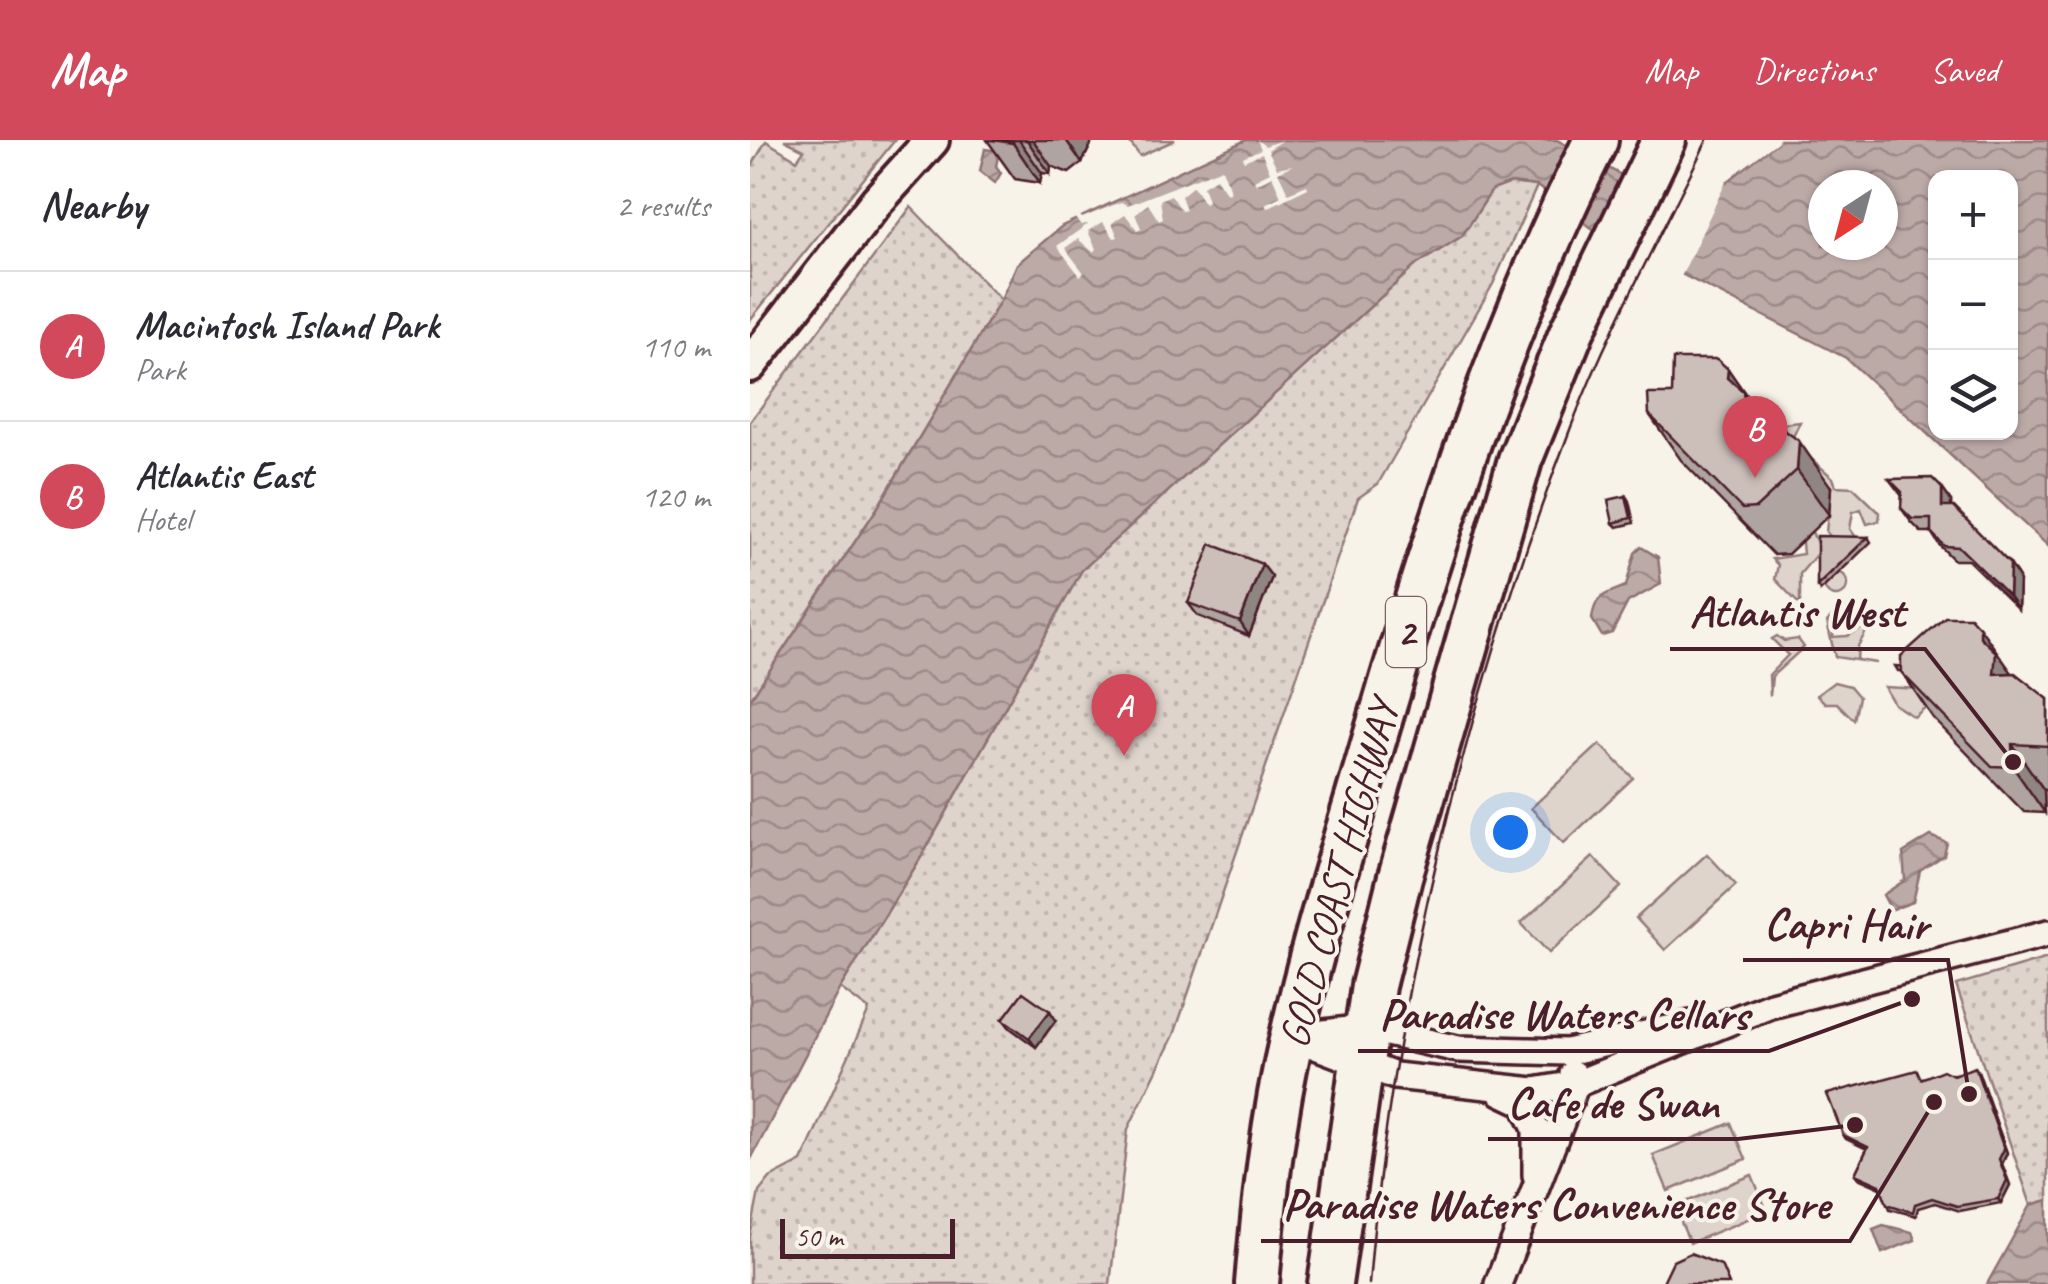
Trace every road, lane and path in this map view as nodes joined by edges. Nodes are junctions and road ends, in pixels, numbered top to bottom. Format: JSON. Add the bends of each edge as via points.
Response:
{"nodes":[{"id":1,"x":932,"y":140,"type":"edge"},
{"id":2,"x":1596,"y":140,"type":"edge"},
{"id":3,"x":1658,"y":151,"type":"edge"},
{"id":4,"x":750,"y":365,"type":"edge"},
{"id":5,"x":2048,"y":933,"type":"edge"},
{"id":6,"x":1750,"y":1013,"type":"junction"},
{"id":7,"x":1292,"y":1037,"type":"junction"},
{"id":8,"x":1361,"y":1047,"type":"junction"},
{"id":9,"x":1566,"y":1052,"type":"junction"},
{"id":10,"x":1576,"y":1084,"type":"junction"},
{"id":11,"x":1496,"y":1090,"type":"junction"},
{"id":12,"x":1536,"y":1190,"type":"junction"},
{"id":13,"x":1257,"y":1284,"type":"edge"},
{"id":14,"x":1330,"y":1284,"type":"edge"},
{"id":15,"x":1498,"y":1284,"type":"edge"}],
"edges":[{"from":1,"to":4,"type":"street"},
{"from":2,"to":7,"type":"highway","name":"GOLD COAST HIGHWAY","number":"2","via":[[1548,236],[1465,446]]},
{"from":3,"to":8,"type":"highway","name":"GOLD COAST HIGHWAY","number":"2","via":[[1520,460],[1400,876]]},
{"from":5,"to":6,"type":"street"},
{"from":6,"to":9,"type":"street"},
{"from":6,"to":10,"type":"street"},
{"from":7,"to":8,"type":"street"},
{"from":7,"to":8,"type":"street"},
{"from":7,"to":13,"type":"highway","name":"GOLD COAST HIGHWAY","number":"2"},
{"from":8,"to":9,"type":"street"},
{"from":8,"to":11,"type":"street","via":[[1424,1082]]},
{"from":8,"to":14,"type":"highway","name":"GOLD COAST HIGHWAY","number":"2"},
{"from":9,"to":10,"type":"street"},
{"from":10,"to":11,"type":"street"},
{"from":10,"to":12,"type":"street"},
{"from":11,"to":12,"type":"street","via":[[1524,1104],[1536,1129]]},
{"from":12,"to":15,"type":"street"}]}
